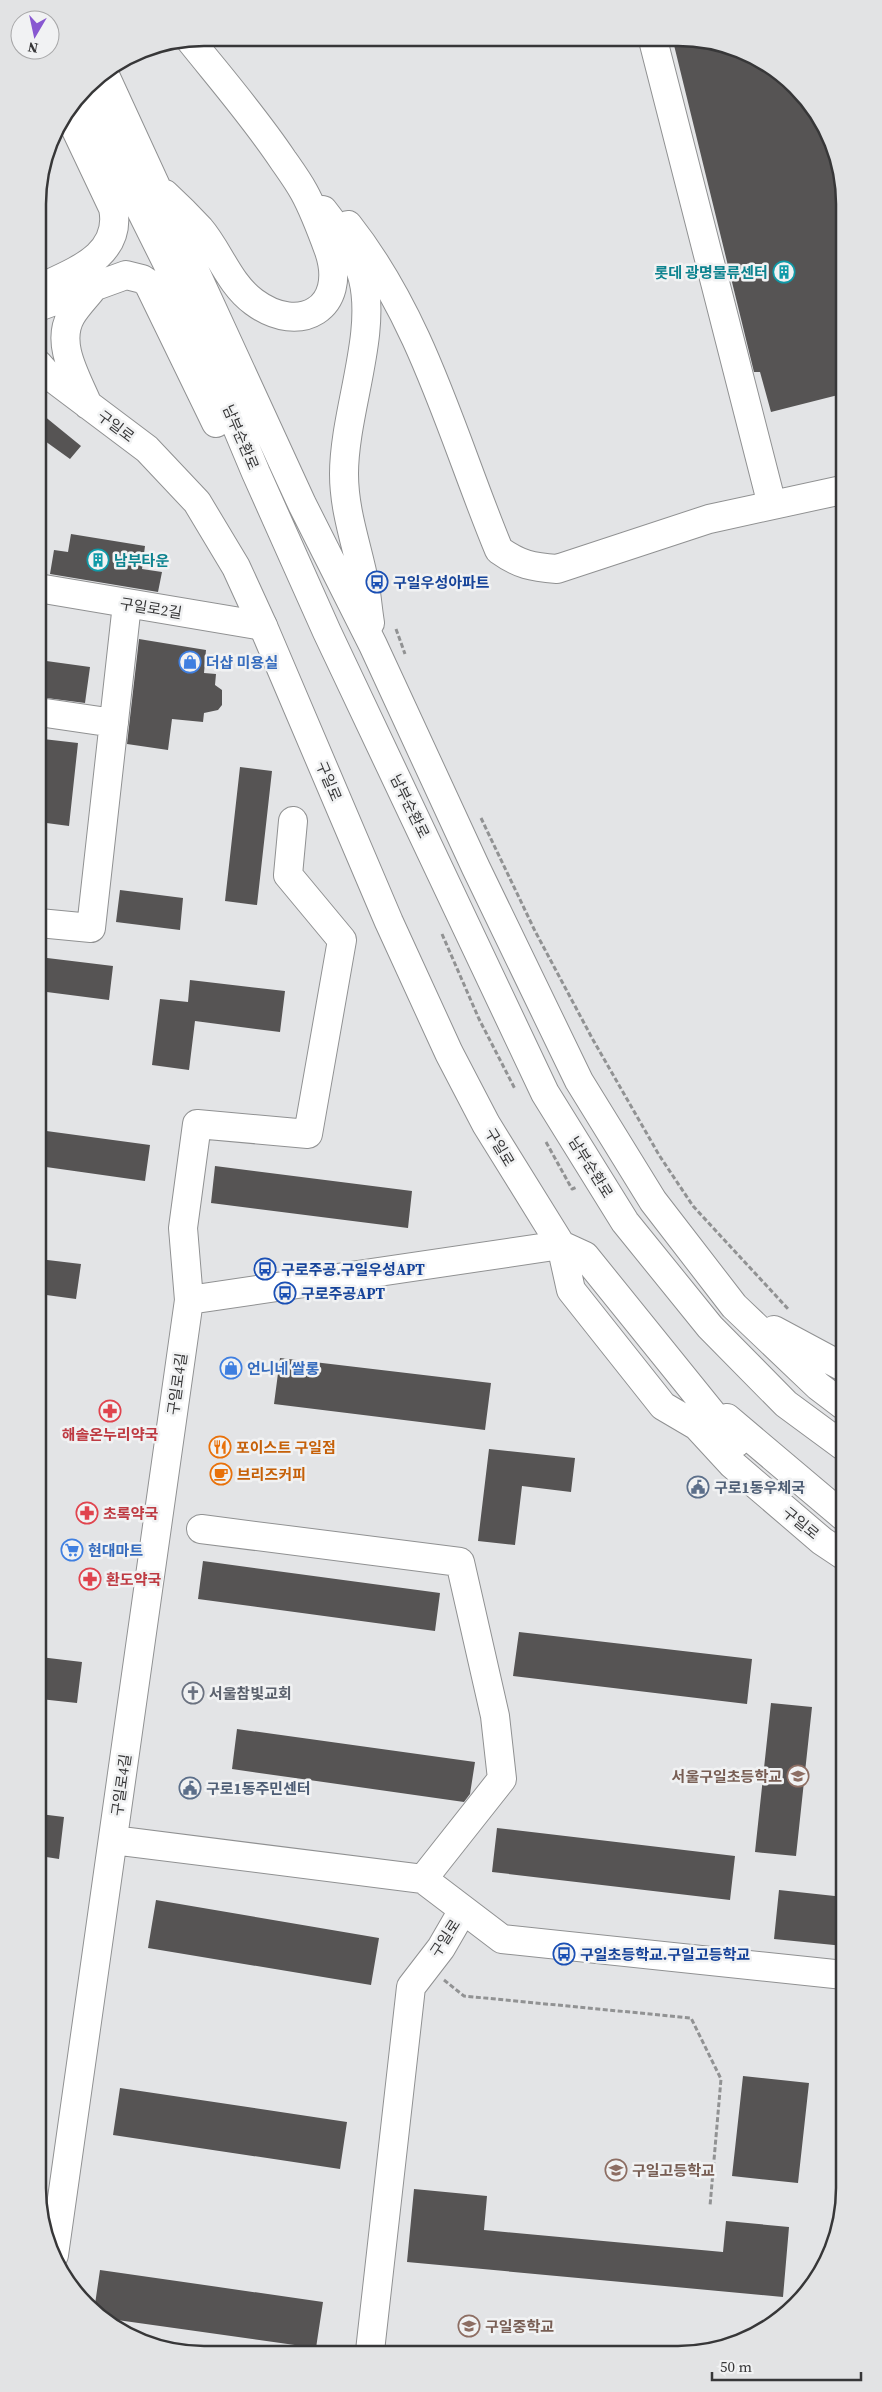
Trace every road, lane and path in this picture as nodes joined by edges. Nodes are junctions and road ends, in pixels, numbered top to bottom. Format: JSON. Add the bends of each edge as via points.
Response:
{"nodes":[{"id":1,"x":655,"y":46,"type":"edge"},
{"id":2,"x":196,"y":47,"type":"edge"},
{"id":3,"x":107,"y":80,"type":"edge"},
{"id":4,"x":86,"y":100,"type":"edge"},
{"id":5,"x":71,"y":119,"type":"edge"},
{"id":6,"x":152,"y":180,"type":"junction"},
{"id":7,"x":311,"y":198,"type":"junction"},
{"id":8,"x":47,"y":281,"type":"edge"},
{"id":9,"x":93,"y":288,"type":"junction"},
{"id":10,"x":47,"y":304,"type":"edge"},
{"id":11,"x":47,"y":374,"type":"edge"},
{"id":12,"x":88,"y":406,"type":"junction"},
{"id":13,"x":256,"y":473,"type":"junction"},
{"id":14,"x":836,"y":491,"type":"edge"},
{"id":15,"x":772,"y":505,"type":"junction"},
{"id":16,"x":47,"y":590,"type":"edge"},
{"id":17,"x":127,"y":604,"type":"junction"},
{"id":18,"x":263,"y":626,"type":"junction"},
{"id":19,"x":396,"y":629,"type":"dead end"},
{"id":20,"x":373,"y":645,"type":"junction"},
{"id":21,"x":408,"y":661,"type":"dead end"},
{"id":22,"x":47,"y":713,"type":"edge"},
{"id":23,"x":114,"y":723,"type":"junction"},
{"id":24,"x":481,"y":817,"type":"dead end"},
{"id":25,"x":293,"y":821,"type":"dead end"},
{"id":26,"x":47,"y":924,"type":"edge"},
{"id":27,"x":561,"y":1245,"type":"junction"},
{"id":28,"x":189,"y":1300,"type":"junction"},
{"id":29,"x":734,"y":1306,"type":"junction"},
{"id":30,"x":790,"y":1312,"type":"dead end"},
{"id":31,"x":835,"y":1363,"type":"edge"},
{"id":32,"x":684,"y":1381,"type":"junction"},
{"id":33,"x":835,"y":1399,"type":"edge"},
{"id":34,"x":697,"y":1426,"type":"junction"},
{"id":35,"x":835,"y":1440,"type":"edge"},
{"id":36,"x":835,"y":1510,"type":"edge"},
{"id":37,"x":835,"y":1528,"type":"edge"},
{"id":38,"x":201,"y":1529,"type":"dead end"},
{"id":39,"x":835,"y":1551,"type":"edge"},
{"id":40,"x":113,"y":1840,"type":"junction"},
{"id":41,"x":422,"y":1879,"type":"junction"},
{"id":42,"x":463,"y":1910,"type":"junction"},
{"id":43,"x":427,"y":1966,"type":"junction"},
{"id":44,"x":835,"y":1974,"type":"edge"},
{"id":45,"x":710,"y":2206,"type":"dead end"},
{"id":46,"x":56,"y":2241,"type":"edge"},
{"id":47,"x":371,"y":2346,"type":"edge"}],
"edges":[{"from":1,"to":15,"type":"main road"},
{"from":2,"to":7,"type":"main road","via":[[261,128]]},
{"from":3,"to":6,"type":"main road","name":"남부순환로"},
{"from":4,"to":13,"type":"main road","name":"남부순환로","via":[[172,276]]},
{"from":5,"to":8,"type":"main road","via":[[113,208],[115,232],[102,252]]},
{"from":6,"to":7,"type":"main road","via":[[200,230],[252,301],[286,317],[308,316],[320,308],[331,286],[333,270],[329,252]]},
{"from":6,"to":20,"type":"main road","name":"남부순환로","via":[[302,504]]},
{"from":7,"to":15,"type":"main road","via":[[340,215],[361,241],[417,336],[499,550],[515,562],[557,569],[709,519]]},
{"from":7,"to":20,"type":"main road","via":[[341,234],[363,278],[365,333],[347,435],[344,475],[347,513],[365,584]]},
{"from":9,"to":10,"type":"main road"},
{"from":9,"to":12,"type":"main road","via":[[71,316],[65,342],[68,359]]},
{"from":9,"to":13,"type":"main road","via":[[126,275],[148,282],[215,422]]},
{"from":11,"to":12,"type":"main road","name":"구일로"},
{"from":12,"to":18,"type":"main road","name":"구일로","via":[[147,449],[197,502],[236,567]]},
{"from":13,"to":35,"type":"main road","name":"남부순환로","via":[[327,632],[545,1093],[625,1222],[710,1326],[786,1404]]},
{"from":14,"to":15,"type":"main road"},
{"from":16,"to":17,"type":"main road","name":"구일로2길"},
{"from":17,"to":18,"type":"main road","name":"구일로2길"},
{"from":17,"to":23,"type":"main road"},
{"from":18,"to":27,"type":"main road","name":"구일로","via":[[389,922],[449,1053],[486,1124]]},
{"from":19,"to":21,"type":"path"},
{"from":20,"to":29,"type":"main road","name":"남부순환로","via":[[579,1081],[653,1201]]},
{"from":22,"to":23,"type":"main road"},
{"from":23,"to":26,"type":"main road","via":[[91,928]]},
{"from":24,"to":30,"type":"path","via":[[535,931],[659,1155],[693,1206]]},
{"from":25,"to":28,"type":"main road","name":"구일로4길","via":[[288,875],[342,940],[308,1134],[196,1124],[183,1228]]},
{"from":27,"to":28,"type":"main road"},
{"from":27,"to":32,"type":"main road","name":"구일로","via":[[585,1256]]},
{"from":27,"to":34,"type":"main road","name":"구일로","via":[[572,1290],[662,1406]]},
{"from":28,"to":40,"type":"main road","name":"구일로4길"},
{"from":29,"to":31,"type":"main road"},
{"from":29,"to":33,"type":"main road","name":"남부순환로"},
{"from":32,"to":34,"type":"main road","name":"구일로"},
{"from":32,"to":36,"type":"main road"},
{"from":32,"to":37,"type":"main road","via":[[746,1455],[792,1496]]},
{"from":34,"to":39,"type":"main road","name":"구일로","via":[[732,1464]]},
{"from":38,"to":41,"type":"main road","via":[[460,1562],[495,1716],[502,1779]]},
{"from":40,"to":41,"type":"main road"},
{"from":40,"to":46,"type":"main road","name":"구일로4길"},
{"from":41,"to":42,"type":"main road"},
{"from":42,"to":43,"type":"main road","name":"구일로"},
{"from":42,"to":44,"type":"main road","name":"구일로","via":[[502,1939]]},
{"from":43,"to":45,"type":"path","via":[[464,1996],[691,2018],[721,2079]]},
{"from":43,"to":47,"type":"main road","name":"구일로","via":[[411,1987]]}]}
